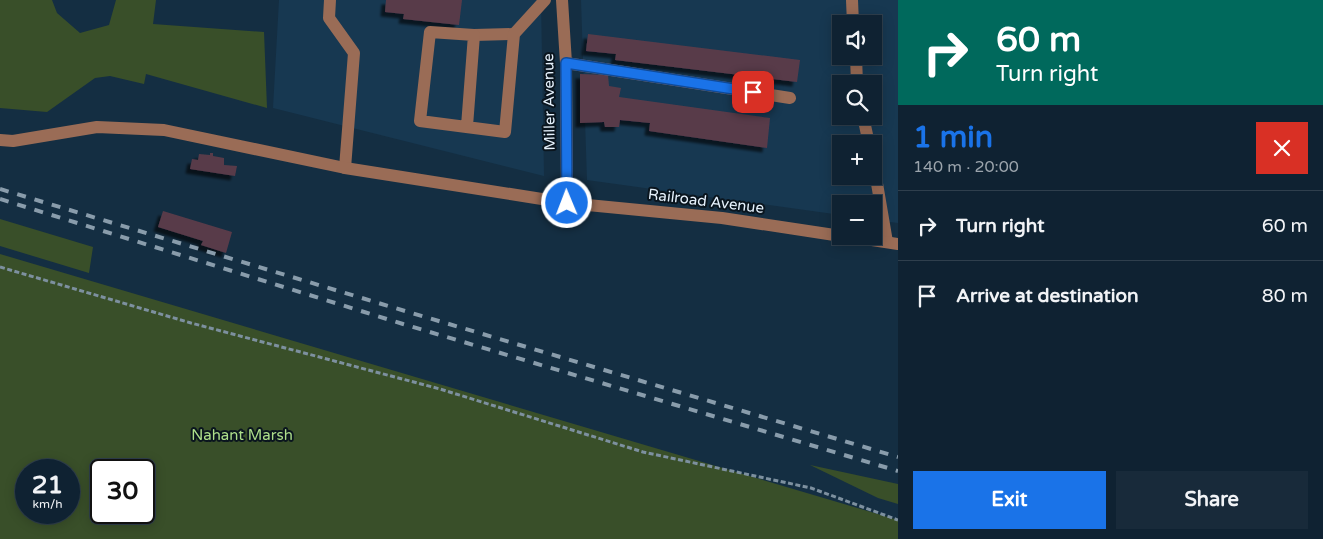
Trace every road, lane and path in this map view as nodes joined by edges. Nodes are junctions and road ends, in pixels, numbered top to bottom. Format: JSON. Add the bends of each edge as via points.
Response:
{"nodes":[{"id":1,"x":330,"y":0,"type":"edge"},
{"id":2,"x":544,"y":0,"type":"edge"},
{"id":3,"x":562,"y":0,"type":"edge"},
{"id":4,"x":852,"y":0,"type":"edge"},
{"id":5,"x":853,"y":15,"type":"edge"},
{"id":6,"x":514,"y":34,"type":"junction"},
{"id":7,"x":474,"y":35,"type":"junction"},
{"id":8,"x":566,"y":63,"type":"junction"},
{"id":9,"x":790,"y":98,"type":"dead end"},
{"id":10,"x":467,"y":126,"type":"junction"},
{"id":11,"x":0,"y":140,"type":"edge"},
{"id":12,"x":346,"y":168,"type":"junction"},
{"id":13,"x":879,"y":185,"type":"edge"},
{"id":14,"x":567,"y":203,"type":"junction"},
{"id":15,"x":832,"y":235,"type":"edge"},
{"id":16,"x":893,"y":243,"type":"edge"},
{"id":17,"x":0,"y":267,"type":"edge"},
{"id":18,"x":898,"y":520,"type":"edge"}],
"edges":[{"from":1,"to":12,"type":"street","via":[[329,18],[354,53]]},
{"from":2,"to":6,"type":"street"},
{"from":3,"to":8,"type":"street","name":"Miller Avenue"},
{"from":4,"to":5,"type":"street"},
{"from":6,"to":7,"type":"street"},
{"from":6,"to":10,"type":"street","via":[[505,132]]},
{"from":7,"to":10,"type":"street"},
{"from":7,"to":10,"type":"street","via":[[430,32],[420,121]]},
{"from":8,"to":9,"type":"street"},
{"from":8,"to":14,"type":"street","name":"Miller Avenue"},
{"from":11,"to":12,"type":"street","name":"Railroad Avenue","via":[[13,141],[98,127],[164,130]]},
{"from":12,"to":14,"type":"street","name":"Railroad Avenue"},
{"from":13,"to":16,"type":"street"},
{"from":14,"to":15,"type":"street","name":"Railroad Avenue","via":[[722,218]]},
{"from":17,"to":18,"type":"path","via":[[191,323],[440,389],[643,452],[811,488]]}]}
